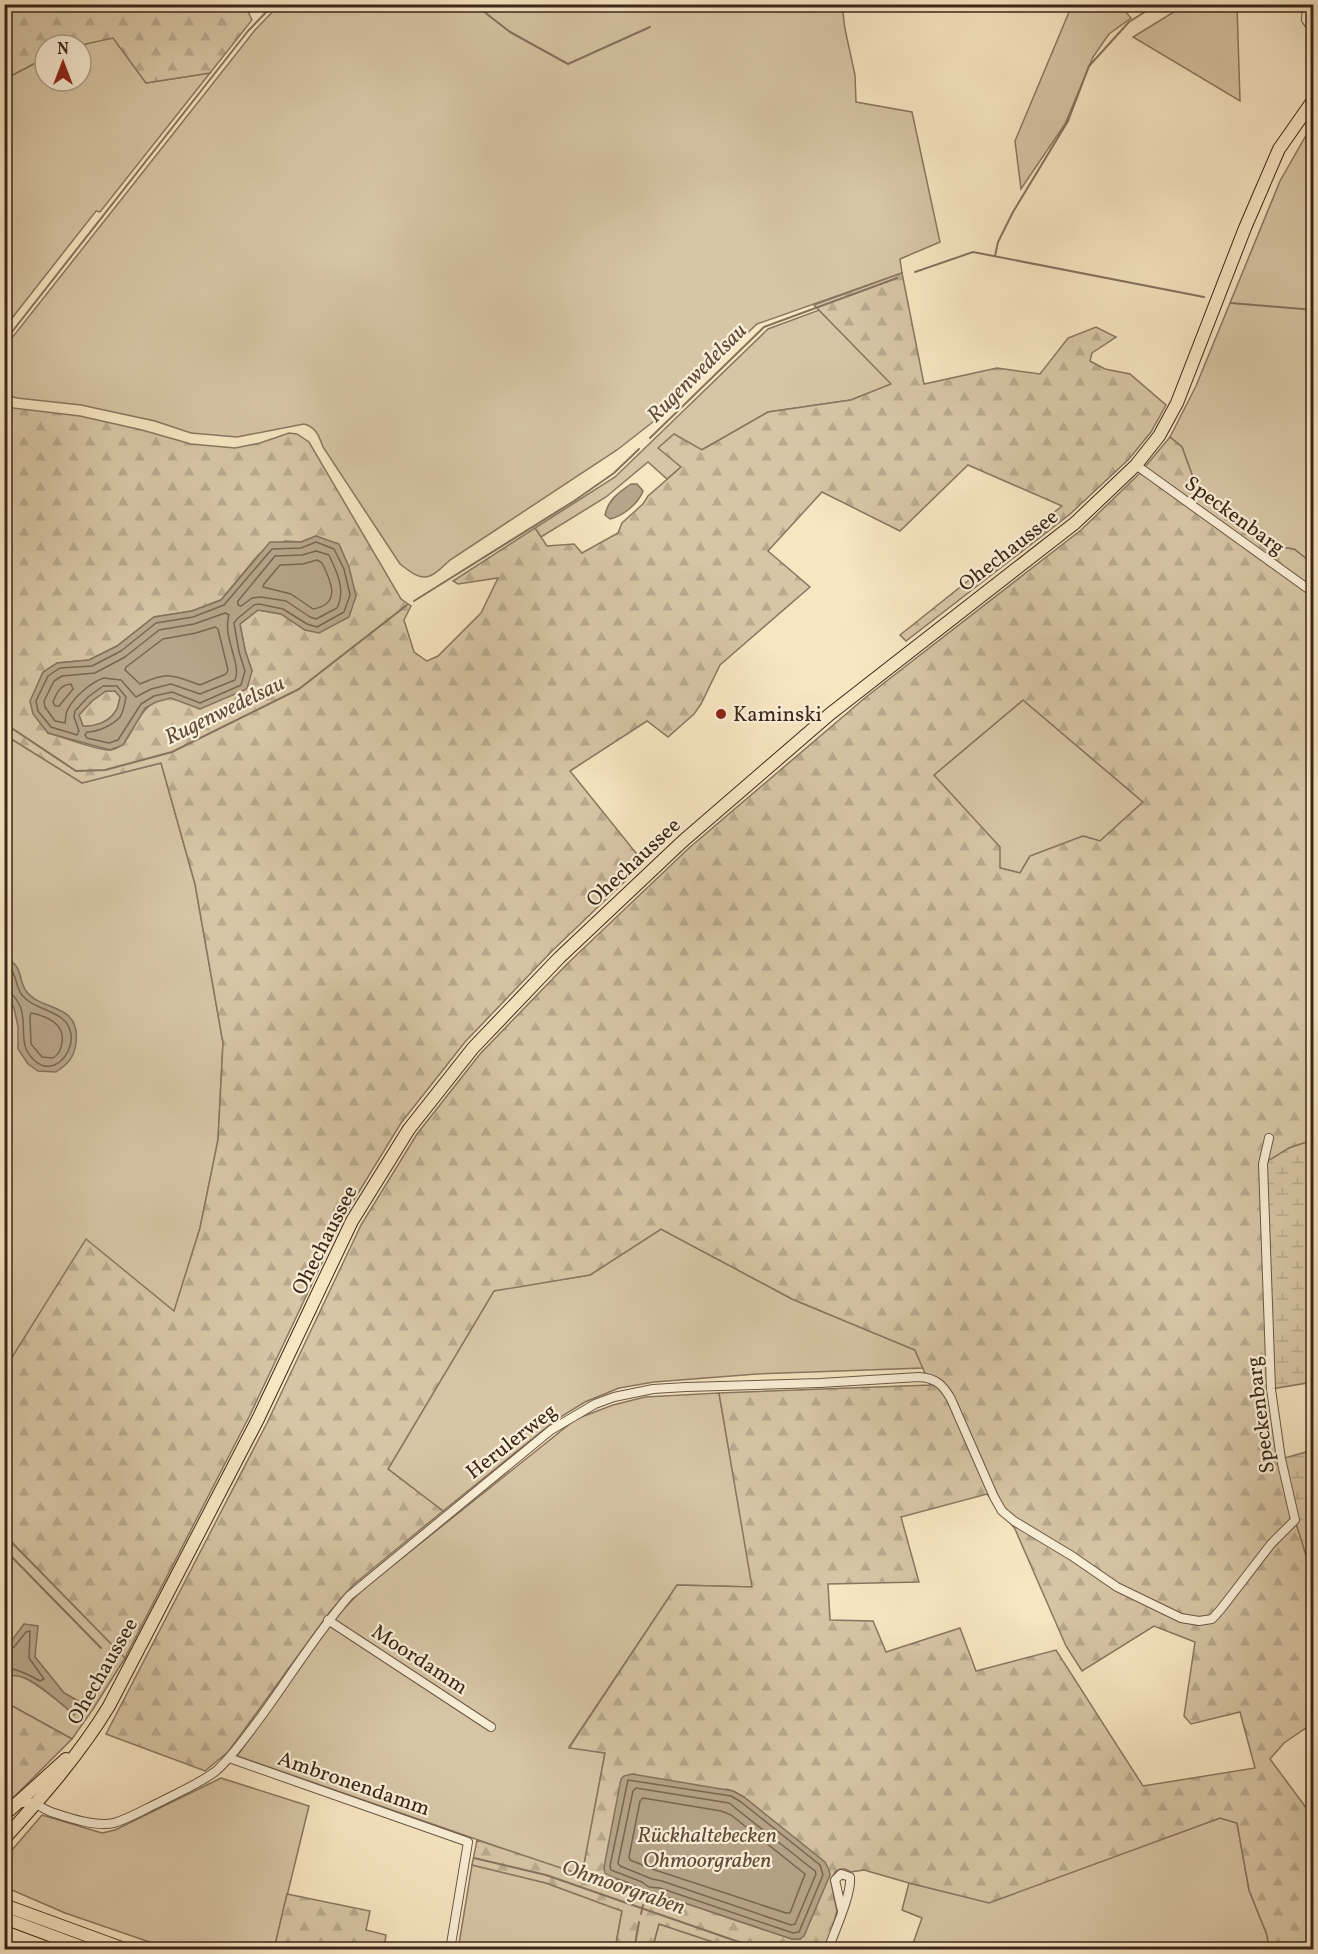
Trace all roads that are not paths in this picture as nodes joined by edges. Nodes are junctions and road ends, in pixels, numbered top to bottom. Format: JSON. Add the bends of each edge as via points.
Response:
{"nodes":[{"id":1,"x":1307,"y":4,"type":"edge"},
{"id":2,"x":1314,"y":31,"type":"edge"},
{"id":3,"x":1314,"y":99,"type":"edge"},
{"id":4,"x":1136,"y":465,"type":"junction"},
{"id":5,"x":1314,"y":593,"type":"edge"},
{"id":6,"x":1269,"y":1138,"type":"dead end"},
{"id":7,"x":1050,"y":1544,"type":"joint"},
{"id":8,"x":328,"y":1620,"type":"junction"},
{"id":9,"x":491,"y":1727,"type":"dead end"},
{"id":10,"x":80,"y":1746,"type":"junction"},
{"id":11,"x":229,"y":1758,"type":"junction"},
{"id":12,"x":39,"y":1782,"type":"junction"},
{"id":13,"x":37,"y":1802,"type":"junction"},
{"id":14,"x":14,"y":1805,"type":"junction"},
{"id":15,"x":4,"y":1815,"type":"edge"},
{"id":16,"x":4,"y":1839,"type":"edge"},
{"id":17,"x":4,"y":1905,"type":"edge"},
{"id":18,"x":842,"y":1911,"type":"dead end"},
{"id":19,"x":4,"y":1918,"type":"edge"},
{"id":20,"x":90,"y":1950,"type":"edge"},
{"id":21,"x":127,"y":1950,"type":"edge"},
{"id":22,"x":450,"y":1950,"type":"edge"},
{"id":23,"x":828,"y":1950,"type":"edge"}],
"edges":[{"from":1,"to":2,"type":"street","via":[[1306,20]]},
{"from":3,"to":4,"type":"main road","name":"Ohechaussee","via":[[1279,149],[1177,403],[1159,436]]},
{"from":4,"to":5,"type":"street","name":"Speckenbarg"},
{"from":4,"to":10,"type":"main road","name":"Ohechaussee","via":[[1075,523],[830,714],[683,841],[559,958],[472,1048],[409,1129],[352,1221],[253,1430],[109,1706]]},
{"from":6,"to":7,"type":"street","name":"Speckenbarg","via":[[1263,1164],[1271,1389],[1295,1520],[1270,1544],[1221,1610],[1212,1618],[1199,1621],[1181,1618],[1118,1587]]},
{"from":7,"to":8,"type":"street","name":"Herulerweg","via":[[1002,1510],[951,1399],[944,1387],[930,1377],[653,1389],[604,1401],[551,1430],[364,1582]]},
{"from":8,"to":9,"type":"street","name":"Moordamm"},
{"from":8,"to":11,"type":"street","name":"Herulerweg"},
{"from":10,"to":12,"type":"main road"},
{"from":10,"to":13,"type":"main road"},
{"from":11,"to":13,"type":"street","name":"Herulerweg","via":[[196,1784],[113,1823],[101,1824],[51,1811]]},
{"from":11,"to":22,"type":"street","name":"Ambronendamm","via":[[468,1842]]},
{"from":12,"to":13,"type":"street"},
{"from":12,"to":14,"type":"main road"},
{"from":13,"to":14,"type":"street"},
{"from":13,"to":16,"type":"main road"},
{"from":14,"to":15,"type":"main road"},
{"from":17,"to":21,"type":"main road"},
{"from":18,"to":23,"type":"street"},
{"from":19,"to":20,"type":"main road"}]}
